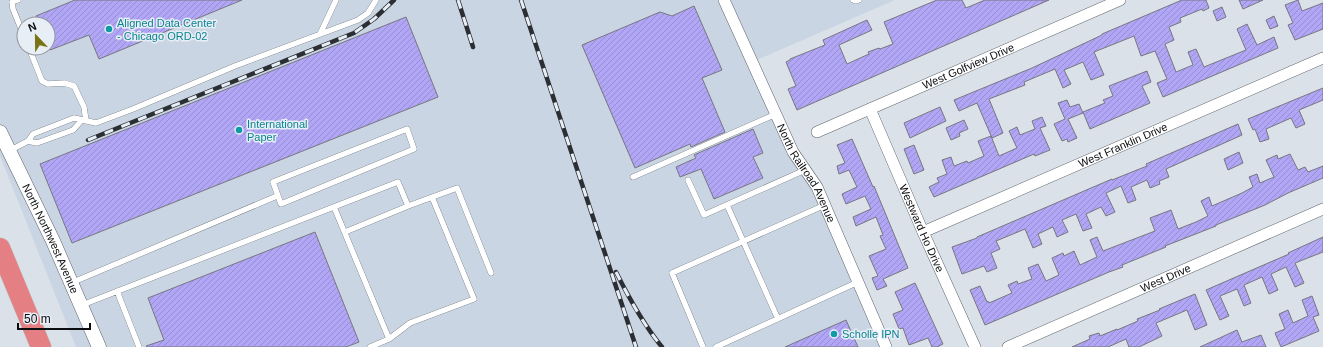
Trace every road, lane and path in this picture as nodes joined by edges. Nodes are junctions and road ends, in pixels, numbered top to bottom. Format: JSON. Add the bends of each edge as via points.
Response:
{"nodes":[{"id":1,"x":18,"y":0,"type":"edge"},
{"id":2,"x":336,"y":0,"type":"edge"},
{"id":3,"x":376,"y":0,"type":"edge"},
{"id":4,"x":724,"y":0,"type":"edge"},
{"id":5,"x":853,"y":0,"type":"edge"},
{"id":6,"x":859,"y":0,"type":"edge"},
{"id":7,"x":1120,"y":0,"type":"edge"},
{"id":8,"x":16,"y":16,"type":"edge"},
{"id":9,"x":320,"y":34,"type":"junction"},
{"id":10,"x":32,"y":56,"type":"edge"},
{"id":11,"x":1323,"y":58,"type":"edge"},
{"id":12,"x":870,"y":109,"type":"junction"},
{"id":13,"x":776,"y":114,"type":"junction"},
{"id":14,"x":84,"y":121,"type":"junction"},
{"id":15,"x":49,"y":128,"type":"junction"},
{"id":16,"x":0,"y":132,"type":"edge"},
{"id":17,"x":817,"y":132,"type":"dead end"},
{"id":18,"x":53,"y":137,"type":"junction"},
{"id":19,"x":28,"y":141,"type":"junction"},
{"id":20,"x":9,"y":151,"type":"junction"},
{"id":21,"x":805,"y":170,"type":"junction"},
{"id":22,"x":633,"y":177,"type":"dead end"},
{"id":23,"x":688,"y":180,"type":"dead end"},
{"id":24,"x":277,"y":196,"type":"junction"},
{"id":25,"x":432,"y":197,"type":"junction"},
{"id":26,"x":728,"y":205,"type":"junction"},
{"id":27,"x":825,"y":205,"type":"junction"},
{"id":28,"x":408,"y":206,"type":"junction"},
{"id":29,"x":334,"y":207,"type":"junction"},
{"id":30,"x":1323,"y":209,"type":"edge"},
{"id":31,"x":344,"y":232,"type":"junction"},
{"id":32,"x":923,"y":232,"type":"junction"},
{"id":33,"x":744,"y":241,"type":"junction"},
{"id":34,"x":0,"y":248,"type":"edge"},
{"id":35,"x":491,"y":273,"type":"dead end"},
{"id":36,"x":858,"y":282,"type":"junction"},
{"id":37,"x":71,"y":283,"type":"junction"},
{"id":38,"x":117,"y":291,"type":"junction"},
{"id":39,"x":81,"y":306,"type":"junction"},
{"id":40,"x":778,"y":319,"type":"junction"},
{"id":41,"x":389,"y":339,"type":"junction"},
{"id":42,"x":41,"y":347,"type":"edge"},
{"id":43,"x":99,"y":347,"type":"edge"},
{"id":44,"x":139,"y":347,"type":"edge"},
{"id":45,"x":370,"y":347,"type":"edge"},
{"id":46,"x":703,"y":347,"type":"edge"},
{"id":47,"x":716,"y":347,"type":"edge"},
{"id":48,"x":886,"y":347,"type":"edge"},
{"id":49,"x":975,"y":347,"type":"edge"},
{"id":50,"x":1008,"y":347,"type":"edge"}],
"edges":[{"from":1,"to":8,"type":"lane","via":[[12,2]]},
{"from":2,"to":9,"type":"lane"},
{"from":3,"to":9,"type":"lane","via":[[368,13],[358,20]]},
{"from":4,"to":13,"type":"street","name":"North Railroad Avenue"},
{"from":5,"to":6,"type":"lane"},
{"from":7,"to":12,"type":"street","name":"West Golfview Drive"},
{"from":9,"to":14,"type":"lane","via":[[235,66],[116,116],[96,123]]},
{"from":10,"to":14,"type":"lane","via":[[42,81],[48,84],[64,83],[74,86],[84,107]]},
{"from":11,"to":32,"type":"street","name":"West Franklin Drive"},
{"from":12,"to":17,"type":"street","name":"West Golfview Drive"},
{"from":12,"to":32,"type":"street","name":"Westward Ho Drive"},
{"from":13,"to":21,"type":"street","name":"North Railroad Avenue"},
{"from":13,"to":22,"type":"lane"},
{"from":14,"to":15,"type":"lane","via":[[74,118]]},
{"from":14,"to":18,"type":"lane","via":[[73,130]]},
{"from":15,"to":18,"type":"lane"},
{"from":15,"to":19,"type":"lane","via":[[33,134]]},
{"from":16,"to":20,"type":"street","name":"North Northwest Avenue"},
{"from":18,"to":19,"type":"lane","via":[[37,143]]},
{"from":19,"to":20,"type":"lane"},
{"from":20,"to":37,"type":"street","name":"North Northwest Avenue"},
{"from":21,"to":26,"type":"lane"},
{"from":21,"to":27,"type":"street","name":"North Railroad Avenue"},
{"from":23,"to":26,"type":"lane","via":[[704,215]]},
{"from":24,"to":24,"type":"lane","via":[[273,182],[407,129],[414,149],[281,204]]},
{"from":24,"to":37,"type":"lane"},
{"from":25,"to":28,"type":"lane"},
{"from":25,"to":35,"type":"lane","via":[[457,188]]},
{"from":25,"to":41,"type":"lane","via":[[474,299],[410,323]]},
{"from":26,"to":33,"type":"lane"},
{"from":27,"to":33,"type":"lane"},
{"from":27,"to":36,"type":"street","name":"North Railroad Avenue"},
{"from":28,"to":29,"type":"lane","via":[[398,182]]},
{"from":28,"to":31,"type":"lane"},
{"from":29,"to":31,"type":"lane"},
{"from":29,"to":38,"type":"lane"},
{"from":30,"to":50,"type":"street","name":"West Drive"},
{"from":31,"to":41,"type":"lane"},
{"from":32,"to":49,"type":"street","name":"Westward Ho Drive"},
{"from":33,"to":40,"type":"lane"},
{"from":33,"to":46,"type":"lane","via":[[672,273]]},
{"from":34,"to":42,"type":"highway"},
{"from":36,"to":40,"type":"lane"},
{"from":36,"to":48,"type":"street","name":"North Railroad Avenue"},
{"from":37,"to":39,"type":"street","name":"North Northwest Avenue"},
{"from":38,"to":39,"type":"lane"},
{"from":38,"to":44,"type":"lane"},
{"from":39,"to":43,"type":"street","name":"North Northwest Avenue"},
{"from":40,"to":47,"type":"lane"},
{"from":41,"to":45,"type":"lane"}]}
